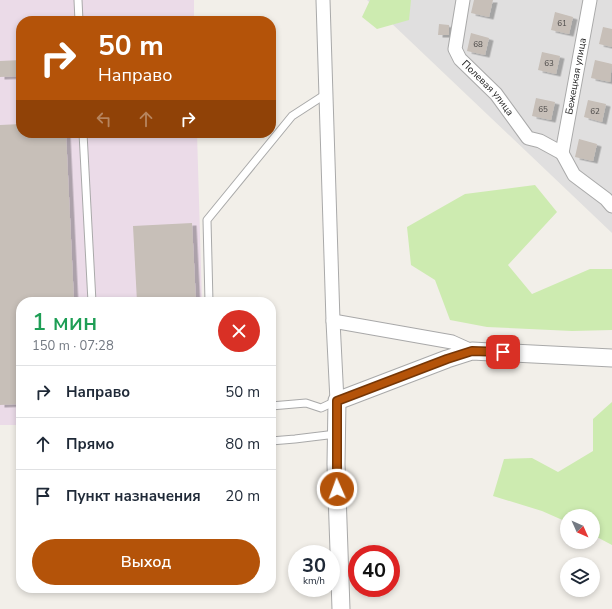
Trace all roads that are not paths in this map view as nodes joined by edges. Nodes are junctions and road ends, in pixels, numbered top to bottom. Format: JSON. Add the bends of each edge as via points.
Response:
{"nodes":[{"id":1,"x":78,"y":0,"type":"edge"},
{"id":2,"x":323,"y":0,"type":"edge"},
{"id":3,"x":463,"y":0,"type":"edge"},
{"id":4,"x":590,"y":0,"type":"edge"},
{"id":5,"x":79,"y":16,"type":"edge"},
{"id":6,"x":326,"y":94,"type":"junction"},
{"id":7,"x":276,"y":136,"type":"edge"},
{"id":8,"x":83,"y":138,"type":"edge"},
{"id":9,"x":274,"y":138,"type":"edge"},
{"id":10,"x":562,"y":152,"type":"junction"},
{"id":11,"x":612,"y":206,"type":"edge"},
{"id":12,"x":92,"y":297,"type":"edge"},
{"id":13,"x":209,"y":297,"type":"edge"},
{"id":14,"x":333,"y":321,"type":"junction"},
{"id":15,"x":472,"y":351,"type":"junction"},
{"id":16,"x":612,"y":358,"type":"edge"},
{"id":17,"x":337,"y":401,"type":"junction"},
{"id":18,"x":276,"y":406,"type":"edge"},
{"id":19,"x":336,"y":434,"type":"junction"},
{"id":20,"x":276,"y":440,"type":"edge"},
{"id":21,"x":341,"y":609,"type":"edge"}],
"edges":[{"from":1,"to":5,"type":"lane"},
{"from":2,"to":6,"type":"street"},
{"from":3,"to":10,"type":"street","name":"Полевая улица","via":[[455,49],[460,59],[496,94],[528,138]]},
{"from":4,"to":10,"type":"street","name":"Бежецкая улица"},
{"from":6,"to":7,"type":"lane","via":[[292,116]]},
{"from":6,"to":14,"type":"street"},
{"from":8,"to":12,"type":"lane"},
{"from":9,"to":13,"type":"lane","via":[[207,220]]},
{"from":10,"to":11,"type":"street","via":[[574,175]]},
{"from":14,"to":15,"type":"street","via":[[452,342]]},
{"from":14,"to":17,"type":"street"},
{"from":15,"to":16,"type":"street"},
{"from":15,"to":17,"type":"street"},
{"from":17,"to":18,"type":"lane","via":[[321,408],[306,403]]},
{"from":17,"to":19,"type":"street"},
{"from":19,"to":20,"type":"lane"},
{"from":19,"to":21,"type":"street"}]}
